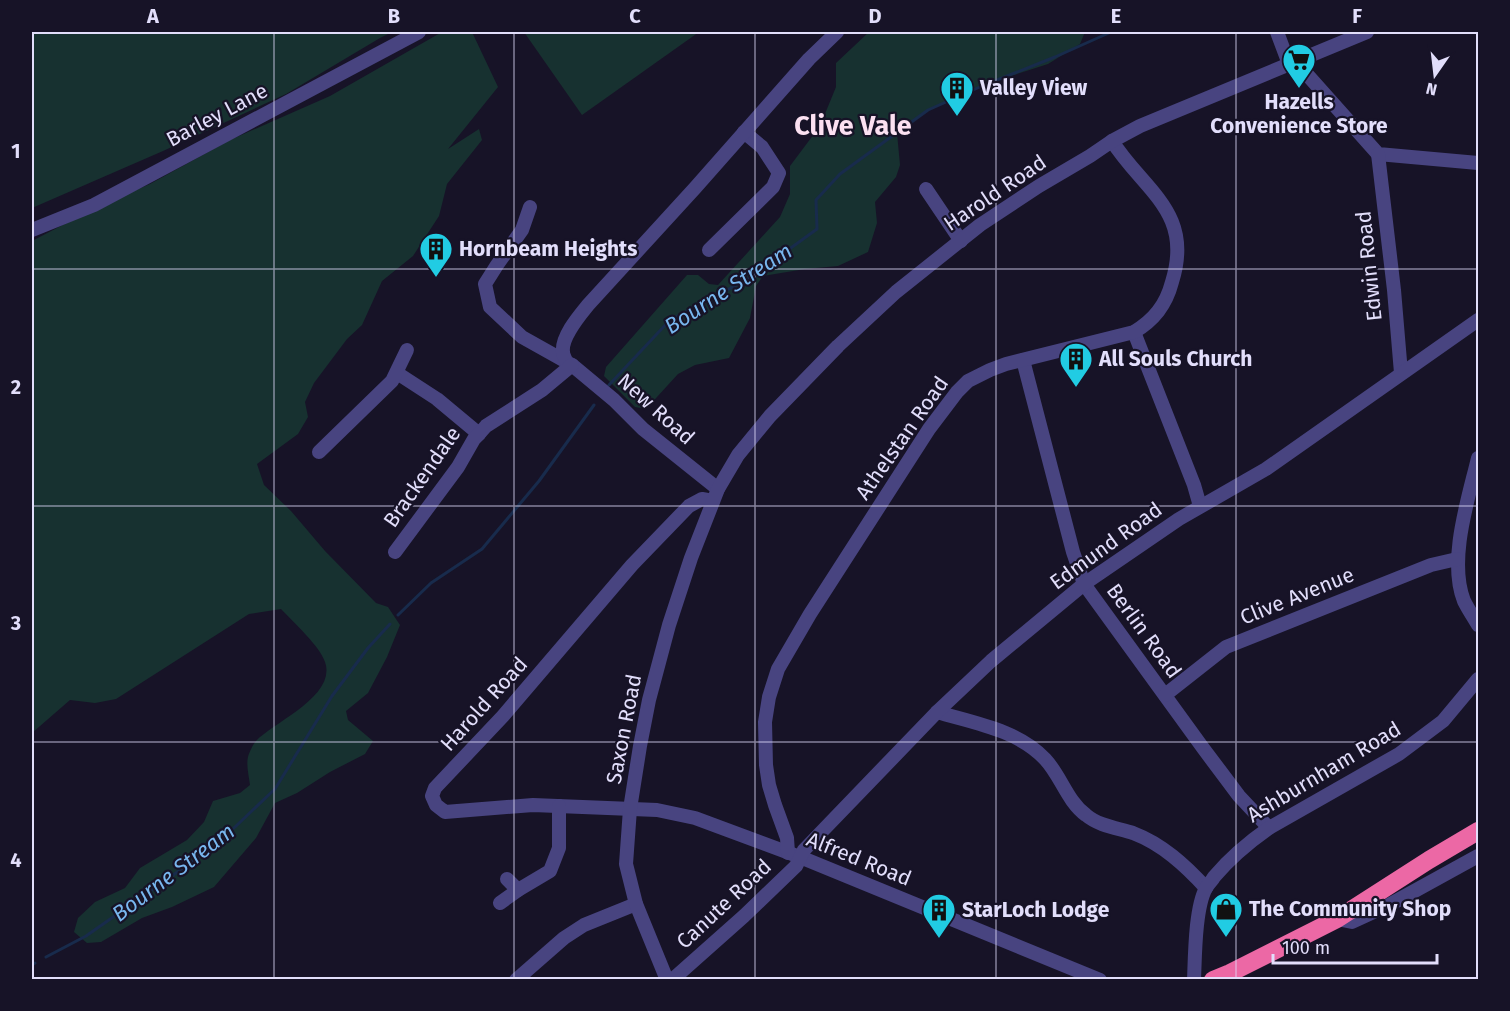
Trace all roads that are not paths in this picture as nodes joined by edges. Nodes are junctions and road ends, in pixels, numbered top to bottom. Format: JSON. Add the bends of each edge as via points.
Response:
{"nodes":[{"id":1,"x":419,"y":32,"type":"edge"},
{"id":2,"x":837,"y":32,"type":"edge"},
{"id":3,"x":1277,"y":32,"type":"edge"},
{"id":4,"x":1367,"y":32,"type":"edge"},
{"id":5,"x":1292,"y":63,"type":"junction"},
{"id":6,"x":744,"y":132,"type":"junction"},
{"id":7,"x":1112,"y":141,"type":"junction"},
{"id":8,"x":1378,"y":154,"type":"junction"},
{"id":9,"x":1479,"y":163,"type":"edge"},
{"id":10,"x":926,"y":189,"type":"dead end"},
{"id":11,"x":530,"y":207,"type":"dead end"},
{"id":12,"x":32,"y":230,"type":"edge"},
{"id":13,"x":961,"y":241,"type":"junction"},
{"id":14,"x":709,"y":250,"type":"dead end"},
{"id":15,"x":1479,"y":320,"type":"edge"},
{"id":16,"x":1134,"y":332,"type":"junction"},
{"id":17,"x":407,"y":350,"type":"dead end"},
{"id":18,"x":1023,"y":360,"type":"junction"},
{"id":19,"x":569,"y":363,"type":"junction"},
{"id":20,"x":397,"y":374,"type":"junction"},
{"id":21,"x":1401,"y":374,"type":"junction"},
{"id":22,"x":478,"y":434,"type":"junction"},
{"id":23,"x":319,"y":452,"type":"dead end"},
{"id":24,"x":1479,"y":458,"type":"edge"},
{"id":25,"x":716,"y":495,"type":"junction"},
{"id":26,"x":1200,"y":506,"type":"junction"},
{"id":27,"x":395,"y":552,"type":"dead end"},
{"id":28,"x":1457,"y":560,"type":"junction"},
{"id":29,"x":1084,"y":584,"type":"junction"},
{"id":30,"x":1479,"y":625,"type":"edge"},
{"id":31,"x":1479,"y":679,"type":"edge"},
{"id":32,"x":1165,"y":695,"type":"junction"},
{"id":33,"x":937,"y":712,"type":"junction"},
{"id":34,"x":559,"y":807,"type":"junction"},
{"id":35,"x":630,"y":809,"type":"junction"},
{"id":36,"x":1269,"y":828,"type":"junction"},
{"id":37,"x":1479,"y":831,"type":"edge"},
{"id":38,"x":794,"y":855,"type":"junction"},
{"id":39,"x":1479,"y":856,"type":"edge"},
{"id":40,"x":507,"y":879,"type":"dead end"},
{"id":41,"x":1206,"y":888,"type":"junction"},
{"id":42,"x":518,"y":890,"type":"junction"},
{"id":43,"x":500,"y":903,"type":"dead end"},
{"id":44,"x":636,"y":904,"type":"junction"},
{"id":45,"x":1337,"y":919,"type":"junction"},
{"id":46,"x":516,"y":980,"type":"edge"},
{"id":47,"x":667,"y":980,"type":"edge"},
{"id":48,"x":672,"y":980,"type":"edge"},
{"id":49,"x":1100,"y":980,"type":"edge"},
{"id":50,"x":1194,"y":980,"type":"edge"},
{"id":51,"x":1213,"y":980,"type":"edge"}],
"edges":[{"from":1,"to":12,"type":"street","name":"Barley Lane","via":[[94,205]]},
{"from":2,"to":6,"type":"street"},
{"from":3,"to":5,"type":"street"},
{"from":4,"to":5,"type":"street","name":"Harold Road"},
{"from":5,"to":7,"type":"street","name":"Harold Road","via":[[1168,113]]},
{"from":5,"to":8,"type":"street"},
{"from":6,"to":14,"type":"street","via":[[762,147],[778,172],[773,187]]},
{"from":6,"to":19,"type":"street","via":[[574,322],[562,351]]},
{"from":7,"to":13,"type":"street","name":"Harold Road"},
{"from":7,"to":16,"type":"street","name":"Athelstan Road","via":[[1161,200],[1170,216],[1177,246],[1170,289],[1147,324]]},
{"from":8,"to":9,"type":"street"},
{"from":8,"to":21,"type":"street","name":"Edwin Road"},
{"from":10,"to":13,"type":"street"},
{"from":11,"to":19,"type":"street","name":"New Road","via":[[522,230],[485,284],[490,307],[522,337]]},
{"from":13,"to":25,"type":"street","name":"Harold Road","via":[[896,292],[837,346],[738,455]]},
{"from":15,"to":21,"type":"street","name":"Edmund Road"},
{"from":16,"to":18,"type":"street","name":"Athelstan Road"},
{"from":16,"to":26,"type":"street"},
{"from":17,"to":20,"type":"street"},
{"from":18,"to":29,"type":"street","name":"Berlin Road"},
{"from":18,"to":38,"type":"street","name":"Athelstan Road","via":[[990,370],[968,381],[957,392],[929,429],[778,669],[765,722],[766,765],[775,805]]},
{"from":19,"to":22,"type":"street","name":"Brackendale","via":[[542,390]]},
{"from":19,"to":25,"type":"street","name":"New Road"},
{"from":20,"to":22,"type":"street","via":[[437,399]]},
{"from":20,"to":23,"type":"street"},
{"from":21,"to":26,"type":"street","name":"Edmund Road","via":[[1266,469]]},
{"from":22,"to":27,"type":"street","name":"Brackendale"},
{"from":24,"to":28,"type":"street"},
{"from":25,"to":34,"type":"street","name":"Harold Road","via":[[689,506],[632,565],[432,796],[445,812]]},
{"from":25,"to":35,"type":"street","name":"Saxon Road","via":[[669,625],[649,700]]},
{"from":26,"to":29,"type":"street","name":"Edmund Road"},
{"from":28,"to":30,"type":"street","via":[[1464,601]]},
{"from":28,"to":32,"type":"street","name":"Clive Avenue","via":[[1431,565],[1226,648]]},
{"from":29,"to":32,"type":"street","name":"Berlin Road"},
{"from":29,"to":33,"type":"street","name":"Edmund Road","via":[[991,661]]},
{"from":31,"to":36,"type":"street","name":"Ashburnham Road","via":[[1443,721],[1399,754]]},
{"from":32,"to":36,"type":"street","name":"Berlin Road","via":[[1239,796]]},
{"from":33,"to":38,"type":"street","name":"Edmund Road","via":[[804,850]]},
{"from":33,"to":41,"type":"street","via":[[999,731],[1029,746],[1045,759],[1086,815],[1167,851]]},
{"from":34,"to":35,"type":"street","name":"Harold Road"},
{"from":34,"to":42,"type":"street","via":[[559,848],[550,871]]},
{"from":35,"to":38,"type":"street","name":"Alfred Road","via":[[695,818]]},
{"from":35,"to":44,"type":"street","name":"Saxon Road","via":[[626,864]]},
{"from":36,"to":41,"type":"street","name":"Ashburnham Road","via":[[1225,865]]},
{"from":37,"to":45,"type":"highway"},
{"from":38,"to":48,"type":"street","name":"Canute Road","via":[[796,866]]},
{"from":38,"to":49,"type":"street","name":"Alfred Road"},
{"from":39,"to":45,"type":"street","via":[[1352,922]]},
{"from":40,"to":42,"type":"street"},
{"from":41,"to":50,"type":"street","name":"Ashburnham Road","via":[[1200,906]]},
{"from":42,"to":43,"type":"street"},
{"from":44,"to":46,"type":"street","via":[[584,925]]},
{"from":44,"to":47,"type":"street","name":"Saxon Road"},
{"from":45,"to":51,"type":"highway"}]}
